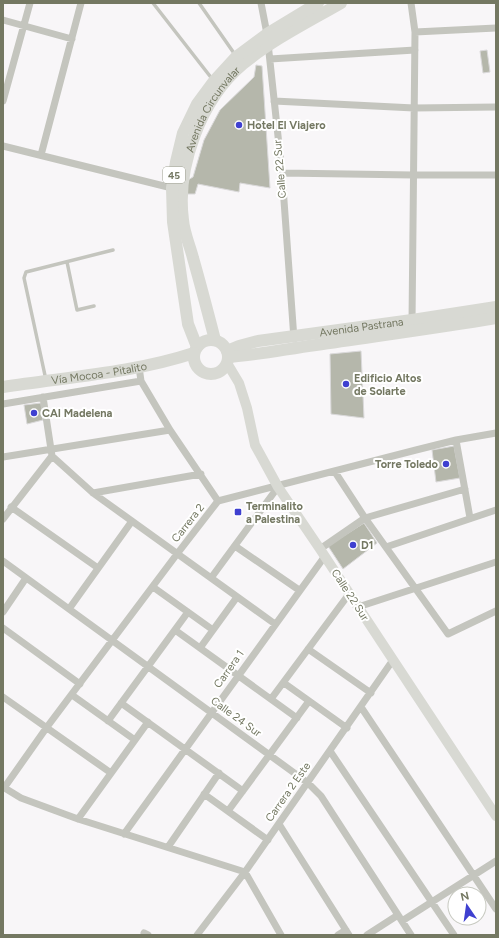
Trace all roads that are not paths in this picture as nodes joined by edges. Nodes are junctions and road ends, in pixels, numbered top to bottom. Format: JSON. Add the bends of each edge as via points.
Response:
{"nodes":[{"id":1,"x":30,"y":3,"type":"edge"},
{"id":2,"x":81,"y":3,"type":"edge"},
{"id":3,"x":153,"y":3,"type":"edge"},
{"id":4,"x":199,"y":3,"type":"edge"},
{"id":5,"x":261,"y":3,"type":"edge"},
{"id":6,"x":318,"y":3,"type":"edge"},
{"id":7,"x":341,"y":3,"type":"edge"},
{"id":8,"x":411,"y":3,"type":"edge"},
{"id":9,"x":3,"y":20,"type":"edge"},
{"id":10,"x":23,"y":26,"type":"junction"},
{"id":11,"x":496,"y":28,"type":"edge"},
{"id":12,"x":415,"y":32,"type":"junction"},
{"id":13,"x":267,"y":34,"type":"junction"},
{"id":14,"x":72,"y":39,"type":"junction"},
{"id":15,"x":268,"y":46,"type":"junction"},
{"id":16,"x":415,"y":50,"type":"junction"},
{"id":17,"x":236,"y":57,"type":"junction"},
{"id":18,"x":270,"y":59,"type":"junction"},
{"id":19,"x":214,"y":81,"type":"junction"},
{"id":20,"x":3,"y":101,"type":"edge"},
{"id":21,"x":274,"y":101,"type":"junction"},
{"id":22,"x":496,"y":107,"type":"edge"},
{"id":23,"x":414,"y":108,"type":"junction"},
{"id":24,"x":3,"y":146,"type":"edge"},
{"id":25,"x":41,"y":156,"type":"junction"},
{"id":26,"x":282,"y":173,"type":"junction"},
{"id":27,"x":413,"y":175,"type":"junction"},
{"id":28,"x":496,"y":175,"type":"edge"},
{"id":29,"x":177,"y":189,"type":"junction"},
{"id":30,"x":113,"y":250,"type":"dead end"},
{"id":31,"x":67,"y":262,"type":"junction"},
{"id":32,"x":94,"y":306,"type":"dead end"},
{"id":33,"x":496,"y":307,"type":"edge"},
{"id":34,"x":496,"y":318,"type":"edge"},
{"id":35,"x":412,"y":326,"type":"junction"},
{"id":36,"x":215,"y":340,"type":"junction"},
{"id":37,"x":294,"y":342,"type":"junction"},
{"id":38,"x":195,"y":354,"type":"junction"},
{"id":39,"x":226,"y":360,"type":"junction"},
{"id":40,"x":139,"y":367,"type":"junction"},
{"id":41,"x":46,"y":381,"type":"junction"},
{"id":42,"x":141,"y":381,"type":"junction"},
{"id":43,"x":3,"y":387,"type":"edge"},
{"id":44,"x":44,"y":398,"type":"junction"},
{"id":45,"x":3,"y":404,"type":"edge"},
{"id":46,"x":170,"y":430,"type":"junction"},
{"id":47,"x":496,"y":433,"type":"edge"},
{"id":48,"x":456,"y":440,"type":"junction"},
{"id":49,"x":52,"y":452,"type":"junction"},
{"id":50,"x":3,"y":457,"type":"edge"},
{"id":51,"x":335,"y":472,"type":"junction"},
{"id":52,"x":201,"y":474,"type":"junction"},
{"id":53,"x":278,"y":487,"type":"junction"},
{"id":54,"x":465,"y":489,"type":"junction"},
{"id":55,"x":93,"y":493,"type":"junction"},
{"id":56,"x":218,"y":501,"type":"junction"},
{"id":57,"x":11,"y":507,"type":"junction"},
{"id":58,"x":496,"y":510,"type":"edge"},
{"id":59,"x":3,"y":518,"type":"edge"},
{"id":60,"x":365,"y":518,"type":"junction"},
{"id":61,"x":470,"y":518,"type":"junction"},
{"id":62,"x":132,"y":521,"type":"junction"},
{"id":63,"x":235,"y":546,"type":"junction"},
{"id":64,"x":386,"y":547,"type":"junction"},
{"id":65,"x":323,"y":552,"type":"junction"},
{"id":66,"x":177,"y":554,"type":"junction"},
{"id":67,"x":3,"y":561,"type":"edge"},
{"id":68,"x":496,"y":562,"type":"edge"},
{"id":69,"x":98,"y":568,"type":"junction"},
{"id":70,"x":26,"y":578,"type":"junction"},
{"id":71,"x":211,"y":578,"type":"junction"},
{"id":72,"x":153,"y":587,"type":"junction"},
{"id":73,"x":415,"y":588,"type":"junction"},
{"id":74,"x":299,"y":590,"type":"junction"},
{"id":75,"x":349,"y":594,"type":"junction"},
{"id":76,"x":237,"y":597,"type":"junction"},
{"id":77,"x":358,"y":607,"type":"junction"},
{"id":78,"x":69,"y":609,"type":"junction"},
{"id":79,"x":496,"y":611,"type":"edge"},
{"id":80,"x":3,"y":612,"type":"edge"},
{"id":81,"x":188,"y":612,"type":"junction"},
{"id":82,"x":274,"y":624,"type":"junction"},
{"id":83,"x":3,"y":628,"type":"edge"},
{"id":84,"x":175,"y":630,"type":"junction"},
{"id":85,"x":213,"y":630,"type":"junction"},
{"id":86,"x":112,"y":640,"type":"junction"},
{"id":87,"x":200,"y":648,"type":"junction"},
{"id":88,"x":308,"y":649,"type":"junction"},
{"id":89,"x":394,"y":660,"type":"junction"},
{"id":90,"x":148,"y":667,"type":"junction"},
{"id":91,"x":238,"y":675,"type":"junction"},
{"id":92,"x":284,"y":683,"type":"junction"},
{"id":93,"x":80,"y":684,"type":"junction"},
{"id":94,"x":371,"y":693,"type":"junction"},
{"id":95,"x":72,"y":695,"type":"junction"},
{"id":96,"x":4,"y":700,"type":"edge"},
{"id":97,"x":271,"y":700,"type":"junction"},
{"id":98,"x":310,"y":701,"type":"junction"},
{"id":99,"x":121,"y":703,"type":"junction"},
{"id":100,"x":361,"y":707,"type":"junction"},
{"id":101,"x":212,"y":713,"type":"junction"},
{"id":102,"x":297,"y":718,"type":"junction"},
{"id":103,"x":108,"y":721,"type":"junction"},
{"id":104,"x":148,"y":722,"type":"junction"},
{"id":105,"x":47,"y":727,"type":"junction"},
{"id":106,"x":346,"y":728,"type":"junction"},
{"id":107,"x":135,"y":740,"type":"junction"},
{"id":108,"x":185,"y":748,"type":"junction"},
{"id":109,"x":330,"y":751,"type":"junction"},
{"id":110,"x":270,"y":755,"type":"junction"},
{"id":111,"x":111,"y":773,"type":"junction"},
{"id":112,"x":219,"y":773,"type":"junction"},
{"id":113,"x":308,"y":782,"type":"junction"},
{"id":114,"x":4,"y":787,"type":"edge"},
{"id":115,"x":243,"y":791,"type":"junction"},
{"id":116,"x":204,"y":794,"type":"junction"},
{"id":117,"x":228,"y":811,"type":"junction"},
{"id":118,"x":496,"y":816,"type":"edge"},
{"id":119,"x":78,"y":819,"type":"junction"},
{"id":120,"x":279,"y":824,"type":"junction"},
{"id":121,"x":124,"y":834,"type":"junction"},
{"id":122,"x":268,"y":840,"type":"junction"},
{"id":123,"x":168,"y":847,"type":"junction"},
{"id":124,"x":496,"y":861,"type":"edge"},
{"id":125,"x":245,"y":872,"type":"junction"},
{"id":126,"x":475,"y":876,"type":"junction"},
{"id":127,"x":433,"y":903,"type":"junction"},
{"id":128,"x":496,"y":909,"type":"edge"},
{"id":129,"x":400,"y":918,"type":"junction"},
{"id":130,"x":348,"y":933,"type":"edge"},
{"id":131,"x":197,"y":935,"type":"edge"},
{"id":132,"x":281,"y":935,"type":"edge"},
{"id":133,"x":338,"y":935,"type":"edge"},
{"id":134,"x":367,"y":935,"type":"edge"},
{"id":135,"x":411,"y":935,"type":"edge"},
{"id":136,"x":454,"y":935,"type":"edge"}],
"edges":[{"from":1,"to":10,"type":"street"},
{"from":2,"to":14,"type":"street"},
{"from":3,"to":19,"type":"lane"},
{"from":4,"to":17,"type":"lane"},
{"from":5,"to":13,"type":"street","name":"Calle 22 Sur"},
{"from":6,"to":13,"type":"main road","name":"Avenida Circunvalar","number":"45"},
{"from":7,"to":15,"type":"main road","name":"Avenida Circunvalar","number":"45"},
{"from":8,"to":12,"type":"street"},
{"from":9,"to":10,"type":"street"},
{"from":10,"to":14,"type":"street"},
{"from":10,"to":20,"type":"street"},
{"from":11,"to":12,"type":"street"},
{"from":12,"to":16,"type":"street"},
{"from":13,"to":15,"type":"street","name":"Calle 22 Sur"},
{"from":13,"to":17,"type":"main road","name":"Avenida Circunvalar","number":"45"},
{"from":14,"to":25,"type":"street"},
{"from":15,"to":18,"type":"street","name":"Calle 22 Sur"},
{"from":15,"to":29,"type":"main road","name":"Avenida Circunvalar","number":"45","via":[[237,70],[221,88],[205,113],[191,144]]},
{"from":16,"to":18,"type":"street"},
{"from":16,"to":23,"type":"street"},
{"from":17,"to":19,"type":"main road","name":"Avenida Circunvalar","number":"45"},
{"from":18,"to":21,"type":"street","name":"Calle 22 Sur"},
{"from":19,"to":29,"type":"main road","name":"Avenida Circunvalar","number":"45","via":[[197,104],[183,133],[176,162]]},
{"from":21,"to":23,"type":"street"},
{"from":21,"to":26,"type":"street","name":"Calle 22 Sur"},
{"from":22,"to":23,"type":"street"},
{"from":23,"to":27,"type":"street"},
{"from":24,"to":25,"type":"street"},
{"from":25,"to":29,"type":"street"},
{"from":26,"to":27,"type":"street"},
{"from":26,"to":37,"type":"street","name":"Calle 22 Sur"},
{"from":27,"to":28,"type":"street"},
{"from":27,"to":35,"type":"street"},
{"from":29,"to":36,"type":"main road","name":"Avenida Circunvalar","number":"45"},
{"from":29,"to":38,"type":"main road","name":"Avenida Circunvalar","number":"45","via":[[173,222]]},
{"from":30,"to":31,"type":"lane"},
{"from":31,"to":32,"type":"lane","via":[[76,310]]},
{"from":31,"to":41,"type":"lane","via":[[26,272],[24,278]]},
{"from":33,"to":35,"type":"main road","name":"Avenida Pastrana"},
{"from":34,"to":35,"type":"main road","name":"Avenida Pastrana"},
{"from":35,"to":37,"type":"main road","name":"Avenida Pastrana"},
{"from":36,"to":38,"type":"main road","via":[[205,341]]},
{"from":36,"to":39,"type":"main road","via":[[222,344]]},
{"from":37,"to":39,"type":"main road","name":"Avenida Pastrana","via":[[255,356]]},
{"from":38,"to":39,"type":"main road","via":[[199,370],[206,374],[215,374]]},
{"from":38,"to":40,"type":"main road","name":"Vía Mocoa - Pitalito"},
{"from":39,"to":53,"type":"main road","name":"Calle 22 Sur","via":[[239,383],[254,445]]},
{"from":40,"to":41,"type":"main road","name":"Vía Mocoa - Pitalito"},
{"from":40,"to":42,"type":"street"},
{"from":41,"to":43,"type":"main road","name":"Vía Mocoa - Pitalito"},
{"from":42,"to":44,"type":"street"},
{"from":42,"to":46,"type":"street"},
{"from":44,"to":45,"type":"street"},
{"from":44,"to":49,"type":"street"},
{"from":46,"to":49,"type":"street"},
{"from":46,"to":52,"type":"street"},
{"from":47,"to":48,"type":"street","name":"Carrera 2"},
{"from":48,"to":51,"type":"street","name":"Carrera 2"},
{"from":48,"to":54,"type":"street"},
{"from":49,"to":50,"type":"street"},
{"from":49,"to":55,"type":"street"},
{"from":49,"to":57,"type":"street"},
{"from":51,"to":53,"type":"street","name":"Carrera 2"},
{"from":51,"to":60,"type":"street"},
{"from":52,"to":55,"type":"street"},
{"from":52,"to":56,"type":"street"},
{"from":53,"to":56,"type":"street","name":"Carrera 2"},
{"from":53,"to":63,"type":"street"},
{"from":53,"to":65,"type":"main road","name":"Calle 22 Sur"},
{"from":54,"to":60,"type":"street","name":"Carrera 1"},
{"from":54,"to":61,"type":"street"},
{"from":55,"to":62,"type":"street"},
{"from":56,"to":66,"type":"street","name":"Carrera 2"},
{"from":57,"to":59,"type":"street"},
{"from":57,"to":69,"type":"street"},
{"from":58,"to":61,"type":"street"},
{"from":60,"to":64,"type":"street"},
{"from":60,"to":65,"type":"street","name":"Carrera 1"},
{"from":61,"to":64,"type":"street"},
{"from":62,"to":66,"type":"street"},
{"from":62,"to":69,"type":"street"},
{"from":63,"to":71,"type":"street"},
{"from":63,"to":74,"type":"street"},
{"from":64,"to":73,"type":"street"},
{"from":65,"to":74,"type":"street","name":"Carrera 1"},
{"from":65,"to":75,"type":"main road","name":"Calle 22 Sur"},
{"from":66,"to":71,"type":"street"},
{"from":66,"to":72,"type":"street","name":"Carrera 2"},
{"from":67,"to":70,"type":"street","name":"Calle 24 Sur"},
{"from":68,"to":73,"type":"street"},
{"from":69,"to":78,"type":"street"},
{"from":70,"to":78,"type":"street","name":"Calle 24 Sur"},
{"from":70,"to":80,"type":"street"},
{"from":71,"to":76,"type":"street"},
{"from":72,"to":81,"type":"street"},
{"from":72,"to":86,"type":"street","name":"Carrera 2"},
{"from":73,"to":77,"type":"street"},
{"from":73,"to":79,"type":"street","via":[[448,634]]},
{"from":74,"to":82,"type":"street","name":"Carrera 1"},
{"from":75,"to":77,"type":"main road","name":"Calle 22 Sur"},
{"from":75,"to":88,"type":"street"},
{"from":76,"to":82,"type":"street"},
{"from":76,"to":85,"type":"street"},
{"from":77,"to":89,"type":"main road","name":"Calle 22 Sur"},
{"from":78,"to":86,"type":"street","name":"Calle 24 Sur"},
{"from":81,"to":84,"type":"street"},
{"from":81,"to":85,"type":"street"},
{"from":82,"to":91,"type":"street","name":"Carrera 1"},
{"from":83,"to":93,"type":"street"},
{"from":84,"to":87,"type":"street"},
{"from":84,"to":90,"type":"street"},
{"from":85,"to":87,"type":"street"},
{"from":86,"to":90,"type":"street","name":"Calle 24 Sur"},
{"from":86,"to":93,"type":"street","name":"Carrera 2"},
{"from":87,"to":91,"type":"street"},
{"from":88,"to":92,"type":"street"},
{"from":88,"to":94,"type":"street"},
{"from":89,"to":94,"type":"street","name":"Carrera 2 Este"},
{"from":89,"to":118,"type":"main road","name":"Calle 22 Sur"},
{"from":90,"to":99,"type":"street"},
{"from":90,"to":101,"type":"street","name":"Calle 24 Sur"},
{"from":91,"to":97,"type":"street"},
{"from":91,"to":101,"type":"street","name":"Carrera 1"},
{"from":92,"to":97,"type":"street"},
{"from":92,"to":98,"type":"street"},
{"from":93,"to":95,"type":"street","name":"Carrera 2"},
{"from":94,"to":100,"type":"street","name":"Carrera 2 Este"},
{"from":95,"to":103,"type":"street"},
{"from":95,"to":105,"type":"street","name":"Carrera 2"},
{"from":96,"to":105,"type":"street"},
{"from":97,"to":102,"type":"street"},
{"from":98,"to":102,"type":"street"},
{"from":98,"to":106,"type":"street"},
{"from":99,"to":103,"type":"street"},
{"from":99,"to":104,"type":"street"},
{"from":100,"to":106,"type":"street","name":"Carrera 2 Este"},
{"from":100,"to":126,"type":"street"},
{"from":101,"to":108,"type":"street","name":"Carrera 1"},
{"from":101,"to":110,"type":"street","name":"Calle 24 Sur"},
{"from":102,"to":110,"type":"street"},
{"from":103,"to":107,"type":"street"},
{"from":104,"to":107,"type":"street"},
{"from":104,"to":108,"type":"street"},
{"from":105,"to":111,"type":"street"},
{"from":105,"to":114,"type":"street","name":"Carrera 2"},
{"from":106,"to":109,"type":"street","name":"Carrera 2 Este"},
{"from":107,"to":111,"type":"street"},
{"from":108,"to":112,"type":"street"},
{"from":108,"to":121,"type":"street","name":"Carrera 1"},
{"from":109,"to":113,"type":"street","name":"Carrera 2 Este"},
{"from":109,"to":127,"type":"street"},
{"from":110,"to":113,"type":"street","name":"Calle 24 Sur"},
{"from":110,"to":115,"type":"street"},
{"from":111,"to":119,"type":"street"},
{"from":112,"to":115,"type":"street"},
{"from":112,"to":116,"type":"street"},
{"from":113,"to":120,"type":"street","name":"Carrera 2 Este"},
{"from":113,"to":129,"type":"street","name":"Calle 24 Sur","via":[[321,796]]},
{"from":114,"to":119,"type":"street","via":[[21,798]]},
{"from":115,"to":117,"type":"street"},
{"from":116,"to":117,"type":"street"},
{"from":116,"to":123,"type":"street"},
{"from":117,"to":122,"type":"street"},
{"from":119,"to":121,"type":"street"},
{"from":120,"to":122,"type":"street","name":"Carrera 2 Este"},
{"from":120,"to":130,"type":"street"},
{"from":121,"to":123,"type":"street"},
{"from":122,"to":125,"type":"street","name":"Carrera 2 Este"},
{"from":123,"to":125,"type":"street"},
{"from":124,"to":126,"type":"street"},
{"from":125,"to":131,"type":"street","name":"Carrera 2 Este"},
{"from":125,"to":132,"type":"street"},
{"from":126,"to":127,"type":"street"},
{"from":126,"to":128,"type":"street"},
{"from":127,"to":129,"type":"street"},
{"from":127,"to":136,"type":"street"},
{"from":129,"to":134,"type":"street"},
{"from":129,"to":135,"type":"street","name":"Calle 24 Sur"},
{"from":130,"to":133,"type":"street"}]}
